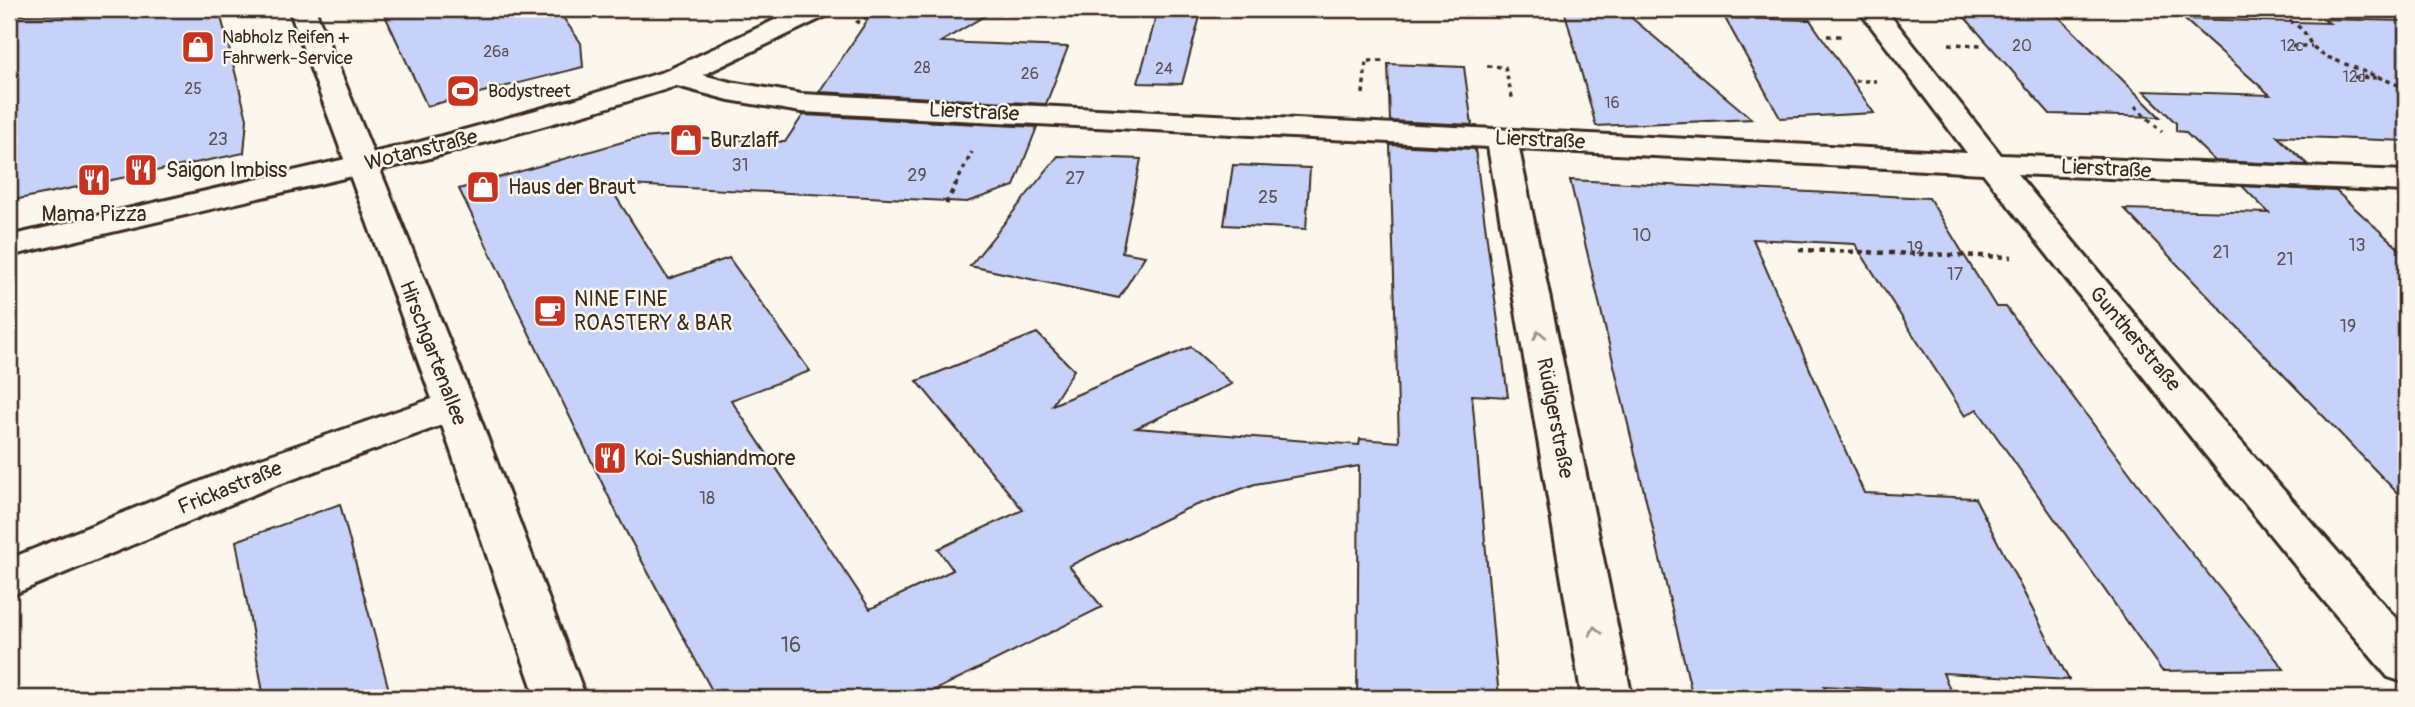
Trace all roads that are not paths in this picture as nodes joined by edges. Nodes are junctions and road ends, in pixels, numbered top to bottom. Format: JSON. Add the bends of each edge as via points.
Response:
{"nodes":[{"id":1,"x":302,"y":9,"type":"edge"},
{"id":2,"x":819,"y":9,"type":"edge"},
{"id":3,"x":1871,"y":9,"type":"edge"},
{"id":4,"x":676,"y":77,"type":"junction"},
{"id":5,"x":1507,"y":121,"type":"junction"},
{"id":6,"x":1989,"y":163,"type":"junction"},
{"id":7,"x":361,"y":165,"type":"junction"},
{"id":8,"x":2406,"y":181,"type":"edge"},
{"id":9,"x":9,"y":246,"type":"edge"},
{"id":10,"x":455,"y":405,"type":"junction"},
{"id":11,"x":9,"y":578,"type":"edge"},
{"id":12,"x":2406,"y":663,"type":"edge"},
{"id":13,"x":561,"y":698,"type":"edge"},
{"id":14,"x":1607,"y":698,"type":"edge"}],
"edges":[{"from":1,"to":7,"type":"street","name":"Hirschgartenallee"},
{"from":2,"to":4,"type":"street","name":"Wotanstraße"},
{"from":3,"to":6,"type":"street","name":"Guntherstraße"},
{"from":4,"to":5,"type":"street","name":"Lierstraße","via":[[801,103]]},
{"from":4,"to":7,"type":"street","name":"Wotanstraße"},
{"from":5,"to":6,"type":"street","name":"Lierstraße"},
{"from":14,"to":5,"type":"street","name":"Rüdigerstraße","one_way":true},
{"from":6,"to":8,"type":"street","name":"Lierstraße"},
{"from":6,"to":12,"type":"street","name":"Guntherstraße"},
{"from":7,"to":9,"type":"street","name":"Wotanstraße"},
{"from":7,"to":10,"type":"street","name":"Hirschgartenallee"},
{"from":10,"to":11,"type":"street","name":"Frickastraße","via":[[259,475]]},
{"from":10,"to":13,"type":"street","name":"Hirschgartenallee"}]}
